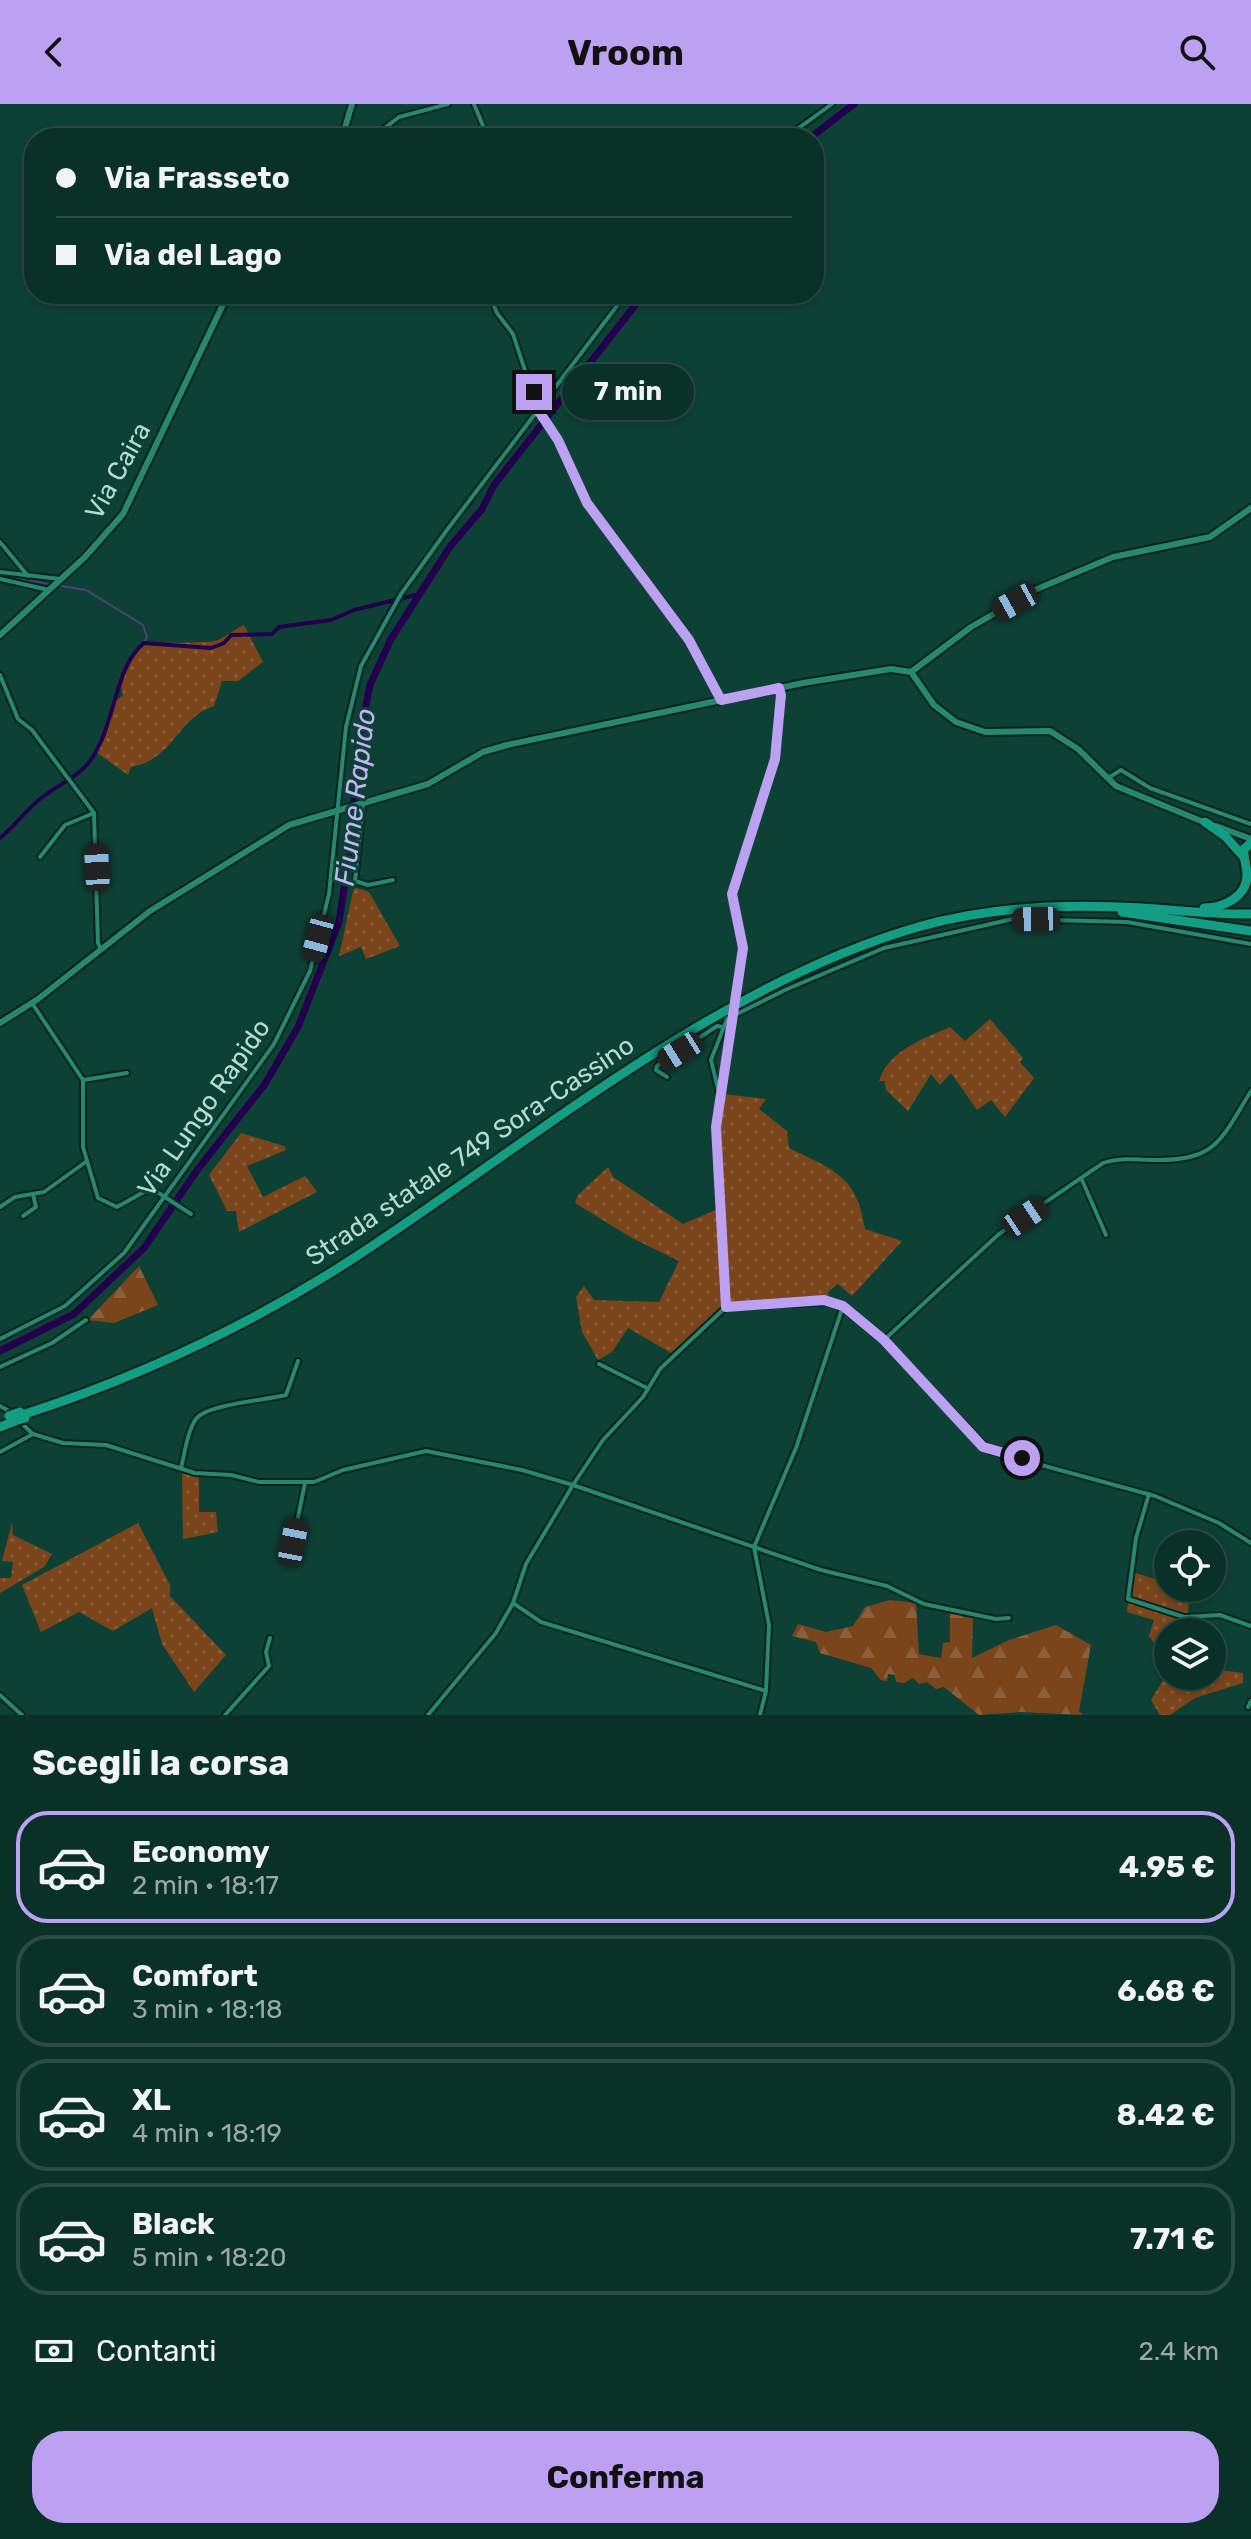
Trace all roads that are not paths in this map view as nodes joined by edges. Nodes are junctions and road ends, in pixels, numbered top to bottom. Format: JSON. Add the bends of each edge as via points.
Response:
{"nodes":[{"id":1,"x":352,"y":104,"type":"edge"},
{"id":2,"x":448,"y":104,"type":"edge"},
{"id":3,"x":474,"y":104,"type":"edge"},
{"id":4,"x":832,"y":104,"type":"edge"},
{"id":5,"x":345,"y":128,"type":"edge"},
{"id":6,"x":385,"y":128,"type":"edge"},
{"id":7,"x":484,"y":128,"type":"edge"},
{"id":8,"x":799,"y":128,"type":"edge"},
{"id":9,"x":223,"y":304,"type":"edge"},
{"id":10,"x":493,"y":304,"type":"edge"},
{"id":11,"x":619,"y":304,"type":"edge"},
{"id":12,"x":540,"y":412,"type":"junction"},
{"id":13,"x":1251,"y":508,"type":"edge"},
{"id":14,"x":0,"y":542,"type":"edge"},
{"id":15,"x":0,"y":572,"type":"edge"},
{"id":16,"x":30,"y":578,"type":"junction"},
{"id":17,"x":0,"y":579,"type":"edge"},
{"id":18,"x":60,"y":579,"type":"junction"},
{"id":19,"x":49,"y":590,"type":"junction"},
{"id":20,"x":0,"y":635,"type":"edge"},
{"id":21,"x":911,"y":672,"type":"junction"},
{"id":22,"x":0,"y":675,"type":"edge"},
{"id":23,"x":779,"y":688,"type":"junction"},
{"id":24,"x":721,"y":700,"type":"junction"},
{"id":25,"x":1107,"y":778,"type":"junction"},
{"id":26,"x":360,"y":805,"type":"junction"},
{"id":27,"x":340,"y":810,"type":"junction"},
{"id":28,"x":94,"y":813,"type":"junction"},
{"id":29,"x":1205,"y":822,"type":"junction"},
{"id":30,"x":1251,"y":824,"type":"edge"},
{"id":31,"x":1251,"y":841,"type":"edge"},
{"id":32,"x":1243,"y":856,"type":"junction"},
{"id":33,"x":40,"y":857,"type":"dead end"},
{"id":34,"x":393,"y":880,"type":"dead end"},
{"id":35,"x":1063,"y":907,"type":"junction"},
{"id":36,"x":1115,"y":907,"type":"junction"},
{"id":37,"x":1251,"y":914,"type":"edge"},
{"id":38,"x":1251,"y":931,"type":"edge"},
{"id":39,"x":1251,"y":944,"type":"edge"},
{"id":40,"x":101,"y":949,"type":"junction"},
{"id":41,"x":32,"y":1003,"type":"junction"},
{"id":42,"x":0,"y":1023,"type":"edge"},
{"id":43,"x":723,"y":1027,"type":"junction"},
{"id":44,"x":127,"y":1073,"type":"dead end"},
{"id":45,"x":667,"y":1077,"type":"dead end"},
{"id":46,"x":83,"y":1080,"type":"junction"},
{"id":47,"x":1251,"y":1091,"type":"edge"},
{"id":48,"x":720,"y":1095,"type":"junction"},
{"id":49,"x":1249,"y":1098,"type":"edge"},
{"id":50,"x":87,"y":1161,"type":"junction"},
{"id":51,"x":1082,"y":1180,"type":"junction"},
{"id":52,"x":33,"y":1194,"type":"junction"},
{"id":53,"x":166,"y":1196,"type":"junction"},
{"id":54,"x":0,"y":1207,"type":"edge"},
{"id":55,"x":191,"y":1214,"type":"dead end"},
{"id":56,"x":23,"y":1216,"type":"dead end"},
{"id":57,"x":1106,"y":1235,"type":"dead end"},
{"id":58,"x":843,"y":1306,"type":"junction"},
{"id":59,"x":726,"y":1307,"type":"junction"},
{"id":60,"x":86,"y":1320,"type":"dead end"},
{"id":61,"x":0,"y":1339,"type":"edge"},
{"id":62,"x":884,"y":1340,"type":"junction"},
{"id":63,"x":298,"y":1361,"type":"dead end"},
{"id":64,"x":599,"y":1364,"type":"dead end"},
{"id":65,"x":0,"y":1367,"type":"edge"},
{"id":66,"x":647,"y":1388,"type":"junction"},
{"id":67,"x":0,"y":1406,"type":"edge"},
{"id":68,"x":11,"y":1419,"type":"edge"},
{"id":69,"x":33,"y":1434,"type":"junction"},
{"id":70,"x":0,"y":1452,"type":"edge"},
{"id":71,"x":181,"y":1468,"type":"junction"},
{"id":72,"x":305,"y":1483,"type":"junction"},
{"id":73,"x":573,"y":1485,"type":"junction"},
{"id":74,"x":1149,"y":1494,"type":"junction"},
{"id":75,"x":293,"y":1542,"type":"dead end"},
{"id":76,"x":1251,"y":1543,"type":"edge"},
{"id":77,"x":754,"y":1547,"type":"junction"},
{"id":78,"x":513,"y":1603,"type":"junction"},
{"id":79,"x":1009,"y":1618,"type":"dead end"},
{"id":80,"x":1251,"y":1626,"type":"edge"},
{"id":81,"x":270,"y":1638,"type":"dead end"},
{"id":82,"x":766,"y":1691,"type":"junction"},
{"id":83,"x":0,"y":1695,"type":"edge"},
{"id":84,"x":22,"y":1715,"type":"edge"},
{"id":85,"x":225,"y":1715,"type":"edge"},
{"id":86,"x":428,"y":1715,"type":"edge"},
{"id":87,"x":760,"y":1715,"type":"edge"}],
"edges":[{"from":1,"to":5,"type":"main road"},
{"from":2,"to":6,"type":"street","via":[[399,117]]},
{"from":3,"to":7,"type":"street"},
{"from":4,"to":8,"type":"street"},
{"from":9,"to":18,"type":"main road","name":"Via Caira","via":[[123,514]]},
{"from":10,"to":12,"type":"street","via":[[513,334]]},
{"from":11,"to":12,"type":"street","name":"Via Lungo Rapido"},
{"from":12,"to":24,"type":"street","via":[[605,532],[689,640]]},
{"from":12,"to":27,"type":"street","name":"Via Lungo Rapido","via":[[401,594],[361,666],[350,704]]},
{"from":13,"to":21,"type":"main road","via":[[1210,537],[1113,557],[1037,589],[971,627]]},
{"from":14,"to":16,"type":"street"},
{"from":15,"to":16,"type":"street"},
{"from":16,"to":18,"type":"street"},
{"from":17,"to":19,"type":"street"},
{"from":18,"to":19,"type":"main road","name":"Via Caira"},
{"from":19,"to":20,"type":"main road","name":"Via Caira"},
{"from":21,"to":23,"type":"main road","via":[[891,669]]},
{"from":21,"to":25,"type":"main road","via":[[934,705],[965,727],[985,732],[1050,731]]},
{"from":22,"to":28,"type":"street","via":[[18,719]]},
{"from":23,"to":24,"type":"main road"},
{"from":23,"to":48,"type":"street","bridge":true,"via":[[775,759],[732,894],[743,948]]},
{"from":24,"to":26,"type":"main road","via":[[492,749],[428,784]]},
{"from":25,"to":29,"type":"main road","via":[[1131,795]]},
{"from":25,"to":30,"type":"street","via":[[1121,770],[1150,788]]},
{"from":26,"to":27,"type":"main road"},
{"from":26,"to":34,"type":"street","via":[[355,881],[368,885]]},
{"from":27,"to":40,"type":"main road","via":[[289,825],[150,911]]},
{"from":27,"to":53,"type":"street","name":"Via Lungo Rapido","via":[[329,894],[310,971],[254,1077]]},
{"from":28,"to":33,"type":"street","via":[[65,825]]},
{"from":28,"to":40,"type":"street"},
{"from":29,"to":31,"type":"main road"},
{"from":29,"to":32,"type":"highway"},
{"from":31,"to":32,"type":"highway"},
{"from":32,"to":36,"type":"highway","via":[[1245,888],[1225,904]]},
{"from":35,"to":36,"type":"highway","name":"Strada statale 749 Sora-Cassino"},
{"from":35,"to":38,"type":"highway"},
{"from":35,"to":68,"type":"highway","name":"Strada statale 749 Sora-Cassino","via":[[994,911],[919,927],[852,950],[768,989],[675,1042],[360,1254],[249,1320],[143,1371]]},
{"from":36,"to":37,"type":"highway","name":"Strada statale 749 Sora-Cassino"},
{"from":39,"to":43,"type":"street","via":[[1095,919],[1013,919],[884,948],[740,1011]]},
{"from":40,"to":41,"type":"main road"},
{"from":41,"to":42,"type":"main road"},
{"from":41,"to":46,"type":"street"},
{"from":43,"to":45,"type":"street","via":[[657,1066]]},
{"from":43,"to":48,"type":"street","via":[[711,1060]]},
{"from":44,"to":46,"type":"street"},
{"from":46,"to":50,"type":"street"},
{"from":47,"to":49,"type":"street"},
{"from":48,"to":59,"type":"street","via":[[716,1127]]},
{"from":49,"to":51,"type":"street","via":[[1207,1153],[1175,1160],[1115,1159]]},
{"from":50,"to":52,"type":"street"},
{"from":50,"to":53,"type":"street","via":[[98,1198],[111,1206],[151,1188]]},
{"from":51,"to":57,"type":"street"},
{"from":51,"to":62,"type":"street","via":[[999,1234]]},
{"from":52,"to":54,"type":"street"},
{"from":52,"to":56,"type":"street","via":[[36,1207]]},
{"from":53,"to":55,"type":"street"},
{"from":53,"to":61,"type":"street","name":"Via Lungo Rapido","via":[[124,1253],[91,1286],[65,1306]]},
{"from":58,"to":59,"type":"street","via":[[824,1300]]},
{"from":58,"to":62,"type":"street"},
{"from":58,"to":77,"type":"street","via":[[796,1448]]},
{"from":59,"to":66,"type":"street"},
{"from":60,"to":65,"type":"street"},
{"from":62,"to":74,"type":"street","via":[[990,1451]]},
{"from":63,"to":71,"type":"street","via":[[286,1395],[200,1415]]},
{"from":64,"to":66,"type":"street"},
{"from":66,"to":73,"type":"street"},
{"from":67,"to":69,"type":"street"},
{"from":69,"to":70,"type":"street"},
{"from":69,"to":71,"type":"street","via":[[63,1443],[106,1445]]},
{"from":71,"to":72,"type":"street","via":[[259,1482]]},
{"from":72,"to":73,"type":"street","via":[[414,1452],[434,1452]]},
{"from":72,"to":75,"type":"street"},
{"from":73,"to":77,"type":"street"},
{"from":73,"to":78,"type":"street","via":[[526,1564]]},
{"from":74,"to":76,"type":"street","via":[[1219,1523]]},
{"from":74,"to":80,"type":"street","via":[[1136,1538],[1128,1599],[1184,1617],[1220,1615]]},
{"from":77,"to":79,"type":"street","via":[[887,1586],[942,1609]]},
{"from":77,"to":82,"type":"street","via":[[769,1625]]},
{"from":78,"to":82,"type":"street","via":[[541,1622]]},
{"from":78,"to":86,"type":"street","via":[[487,1648]]},
{"from":81,"to":85,"type":"street","via":[[269,1666]]},
{"from":82,"to":87,"type":"street"},
{"from":83,"to":84,"type":"street"}]}
